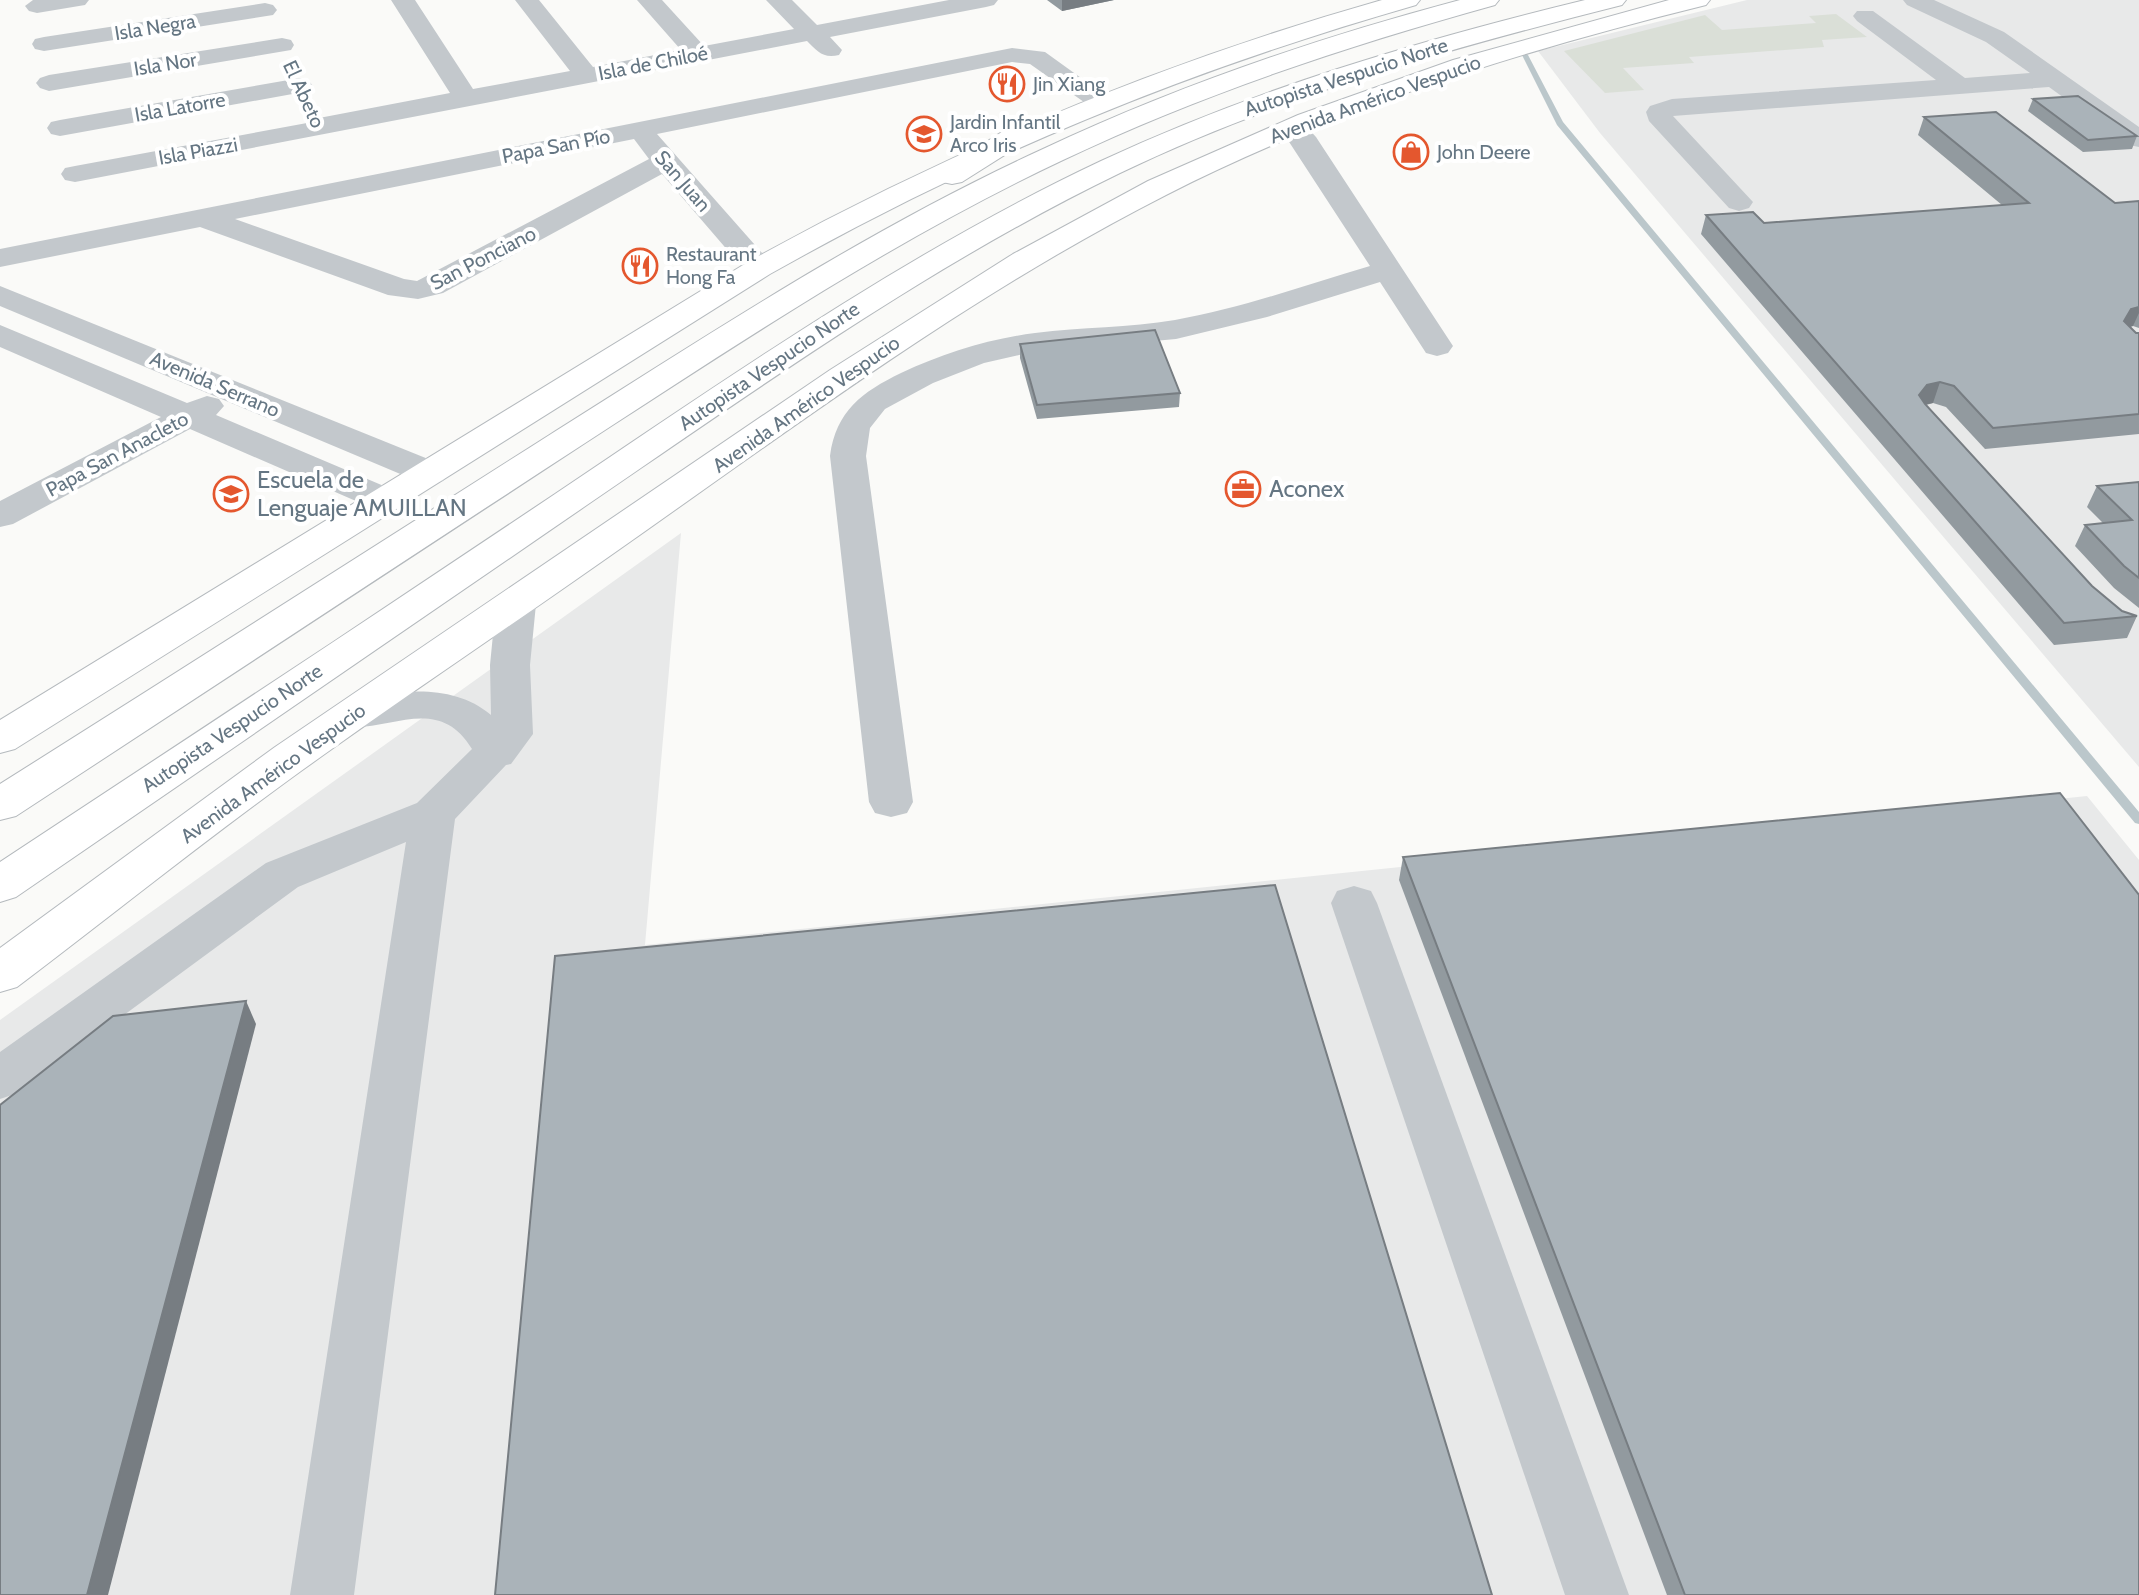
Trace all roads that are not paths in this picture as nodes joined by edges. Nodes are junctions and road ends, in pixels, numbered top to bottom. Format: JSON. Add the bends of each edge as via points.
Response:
{"nodes":[{"id":1,"x":77,"y":0,"type":"edge"},
{"id":2,"x":403,"y":0,"type":"edge"},
{"id":3,"x":527,"y":0,"type":"edge"},
{"id":4,"x":649,"y":0,"type":"edge"},
{"id":5,"x":778,"y":0,"type":"edge"},
{"id":6,"x":986,"y":0,"type":"edge"},
{"id":7,"x":1408,"y":0,"type":"edge"},
{"id":8,"x":1487,"y":0,"type":"edge"},
{"id":9,"x":1614,"y":0,"type":"edge"},
{"id":10,"x":1698,"y":0,"type":"edge"},
{"id":11,"x":1915,"y":0,"type":"edge"},
{"id":12,"x":263,"y":5,"type":"edge"},
{"id":13,"x":37,"y":6,"type":"dead end"},
{"id":14,"x":914,"y":7,"type":"edge"},
{"id":15,"x":1865,"y":16,"type":"dead end"},
{"id":16,"x":1928,"y":25,"type":"dead end"},
{"id":17,"x":813,"y":34,"type":"junction"},
{"id":18,"x":44,"y":44,"type":"dead end"},
{"id":19,"x":282,"y":45,"type":"junction"},
{"id":20,"x":699,"y":55,"type":"junction"},
{"id":21,"x":587,"y":76,"type":"junction"},
{"id":22,"x":2054,"y":79,"type":"junction"},
{"id":23,"x":2009,"y":82,"type":"junction"},
{"id":24,"x":49,"y":83,"type":"dead end"},
{"id":25,"x":867,"y":84,"type":"junction"},
{"id":26,"x":300,"y":86,"type":"junction"},
{"id":27,"x":1960,"y":86,"type":"junction"},
{"id":28,"x":466,"y":98,"type":"junction"},
{"id":29,"x":1100,"y":101,"type":"junction"},
{"id":30,"x":60,"y":128,"type":"dead end"},
{"id":31,"x":1293,"y":128,"type":"junction"},
{"id":32,"x":638,"y":130,"type":"junction"},
{"id":33,"x":1015,"y":136,"type":"junction"},
{"id":34,"x":2139,"y":139,"type":"edge"},
{"id":35,"x":332,"y":151,"type":"junction"},
{"id":36,"x":665,"y":161,"type":"junction"},
{"id":37,"x":75,"y":174,"type":"dead end"},
{"id":38,"x":1739,"y":202,"type":"dead end"},
{"id":39,"x":201,"y":217,"type":"junction"},
{"id":40,"x":0,"y":258,"type":"edge"},
{"id":41,"x":759,"y":268,"type":"junction"},
{"id":42,"x":1388,"y":270,"type":"junction"},
{"id":43,"x":0,"y":295,"type":"edge"},
{"id":44,"x":0,"y":335,"type":"edge"},
{"id":45,"x":1437,"y":346,"type":"dead end"},
{"id":46,"x":653,"y":384,"type":"junction"},
{"id":47,"x":234,"y":392,"type":"junction"},
{"id":48,"x":191,"y":415,"type":"junction"},
{"id":49,"x":430,"y":473,"type":"junction"},
{"id":50,"x":385,"y":500,"type":"junction"},
{"id":51,"x":0,"y":516,"type":"edge"},
{"id":52,"x":516,"y":604,"type":"junction"},
{"id":53,"x":352,"y":715,"type":"junction"},
{"id":54,"x":0,"y":739,"type":"edge"},
{"id":55,"x":496,"y":754,"type":"junction"},
{"id":56,"x":891,"y":802,"type":"dead end"},
{"id":57,"x":0,"y":805,"type":"edge"},
{"id":58,"x":433,"y":814,"type":"junction"},
{"id":59,"x":0,"y":885,"type":"edge"},
{"id":60,"x":1354,"y":903,"type":"dead end"},
{"id":61,"x":0,"y":974,"type":"edge"},
{"id":62,"x":0,"y":1079,"type":"edge"},
{"id":63,"x":322,"y":1595,"type":"edge"},
{"id":64,"x":1597,"y":1595,"type":"edge"}],
"edges":[{"from":1,"to":13,"type":"street"},
{"from":2,"to":28,"type":"street"},
{"from":3,"to":21,"type":"street"},
{"from":4,"to":20,"type":"street"},
{"from":5,"to":17,"type":"street"},
{"from":6,"to":14,"type":"street","name":"Isla de Chiloé"},
{"from":7,"to":29,"type":"main road","via":[[1255,44]]},
{"from":8,"to":46,"type":"main road","name":"Autopista Vespucio Norte","via":[[1265,68],[1041,160],[864,253]]},
{"from":9,"to":59,"type":"main road","name":"Autopista Vespucio Norte","via":[[1414,52],[1269,101],[1137,155],[977,236],[831,323]]},
{"from":10,"to":31,"type":"main road","name":"Avenida Américo Vespucio","via":[[1527,42]]},
{"from":11,"to":22,"type":"street","via":[[1995,37]]},
{"from":12,"to":18,"type":"street","name":"Isla Negra"},
{"from":12,"to":19,"type":"street","name":"El Abeto"},
{"from":14,"to":17,"type":"street","name":"Isla de Chiloé"},
{"from":15,"to":27,"type":"street"},
{"from":16,"to":23,"type":"street"},
{"from":17,"to":20,"type":"street","name":"Isla de Chiloé"},
{"from":17,"to":25,"type":"street"},
{"from":19,"to":24,"type":"street","name":"Isla Nor"},
{"from":19,"to":26,"type":"street","name":"El Abeto"},
{"from":20,"to":21,"type":"street","name":"Isla de Chiloé"},
{"from":21,"to":28,"type":"street","name":"Isla de Chiloé"},
{"from":22,"to":23,"type":"street"},
{"from":22,"to":34,"type":"street"},
{"from":23,"to":27,"type":"street"},
{"from":25,"to":29,"type":"street","name":"Papa San Pío","via":[[1023,54],[1036,57]]},
{"from":25,"to":32,"type":"street","name":"Papa San Pío"},
{"from":26,"to":30,"type":"street","name":"Isla Latorre"},
{"from":26,"to":35,"type":"street","name":"El Abeto"},
{"from":27,"to":38,"type":"street","via":[[1659,112]]},
{"from":28,"to":35,"type":"street","name":"Isla de Chiloé"},
{"from":29,"to":33,"type":"main road"},
{"from":31,"to":42,"type":"street"},
{"from":31,"to":52,"type":"main road","name":"Avenida Américo Vespucio","via":[[1121,206],[964,297]]},
{"from":32,"to":35,"type":"street","name":"Papa San Pío"},
{"from":32,"to":36,"type":"street","name":"San Juan"},
{"from":33,"to":41,"type":"main road","via":[[879,201]]},
{"from":33,"to":46,"type":"main road","via":[[761,289]]},
{"from":35,"to":37,"type":"street","name":"Isla Piazzi"},
{"from":35,"to":39,"type":"street","name":"Papa San Pío"},
{"from":36,"to":39,"type":"street","name":"San Ponciano","via":[[418,290],[399,288]]},
{"from":36,"to":41,"type":"street","name":"San Juan"},
{"from":39,"to":40,"type":"street","name":"Papa San Pío"},
{"from":41,"to":49,"type":"main road"},
{"from":42,"to":45,"type":"street"},
{"from":42,"to":56,"type":"street","via":[[1176,329],[987,351],[937,368],[857,417],[849,433],[848,456]]},
{"from":43,"to":47,"type":"street","name":"Avenida Serrano"},
{"from":44,"to":48,"type":"street","name":"Avenida Serrano"},
{"from":46,"to":57,"type":"main road","name":"Autopista Vespucio Norte"},
{"from":47,"to":48,"type":"street","name":"Papa San Anacleto"},
{"from":47,"to":49,"type":"street","name":"Avenida Serrano"},
{"from":48,"to":50,"type":"street","name":"Avenida Serrano"},
{"from":48,"to":51,"type":"street","name":"Papa San Anacleto"},
{"from":49,"to":50,"type":"main road"},
{"from":50,"to":54,"type":"main road"},
{"from":52,"to":53,"type":"main road","name":"Avenida Américo Vespucio"},
{"from":52,"to":55,"type":"street","via":[[510,665],[512,734]]},
{"from":53,"to":55,"type":"street","via":[[393,705],[444,707],[477,724]]},
{"from":53,"to":61,"type":"main road","name":"Avenida Américo Vespucio"},
{"from":55,"to":58,"type":"street"},
{"from":58,"to":62,"type":"street","via":[[282,875]]},
{"from":58,"to":63,"type":"street"},
{"from":60,"to":64,"type":"street"}]}
